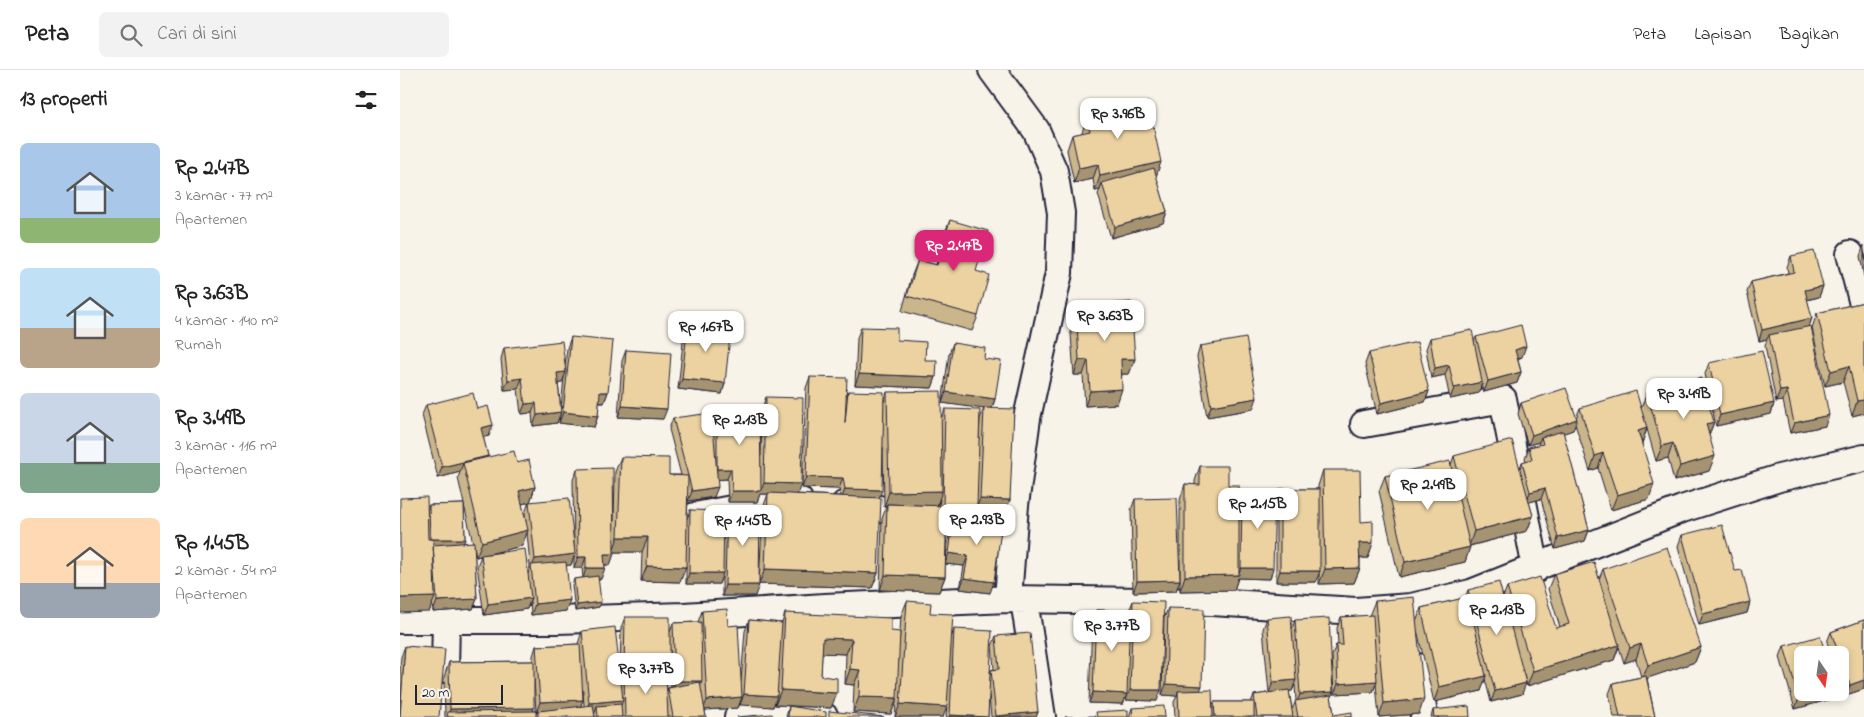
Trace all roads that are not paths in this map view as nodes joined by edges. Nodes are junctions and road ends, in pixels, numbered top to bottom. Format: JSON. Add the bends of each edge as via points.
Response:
{"nodes":[{"id":1,"x":992,"y":70,"type":"edge"},
{"id":2,"x":1850,"y":254,"type":"dead end"},
{"id":3,"x":1864,"y":308,"type":"edge"},
{"id":4,"x":1364,"y":424,"type":"dead end"},
{"id":5,"x":1864,"y":458,"type":"edge"},
{"id":6,"x":695,"y":516,"type":"edge"},
{"id":7,"x":1015,"y":523,"type":"junction"},
{"id":8,"x":1536,"y":569,"type":"junction"},
{"id":9,"x":1016,"y":600,"type":"junction"},
{"id":10,"x":1411,"y":607,"type":"junction"},
{"id":11,"x":400,"y":620,"type":"edge"},
{"id":12,"x":446,"y":620,"type":"junction"},
{"id":13,"x":445,"y":669,"type":"edge"},
{"id":14,"x":738,"y":717,"type":"edge"},
{"id":15,"x":825,"y":717,"type":"edge"},
{"id":16,"x":1042,"y":717,"type":"edge"},
{"id":17,"x":1424,"y":717,"type":"edge"}],
"edges":[{"from":1,"to":7,"type":"street","via":[[1036,130],[1054,171],[1061,213],[1059,273],[1026,418]]},
{"from":2,"to":3,"type":"street"},
{"from":4,"to":8,"type":"street","via":[[1503,399]]},
{"from":5,"to":8,"type":"street","via":[[1780,478],[1682,509]]},
{"from":6,"to":7,"type":"street","via":[[808,499],[963,521]]},
{"from":7,"to":9,"type":"street"},
{"from":8,"to":10,"type":"street","via":[[1471,594]]},
{"from":9,"to":10,"type":"street","via":[[1212,602],[1356,611]]},
{"from":9,"to":12,"type":"street","via":[[684,616]]},
{"from":9,"to":16,"type":"street"},
{"from":10,"to":17,"type":"street"},
{"from":11,"to":12,"type":"street"},
{"from":12,"to":13,"type":"street"},
{"from":14,"to":15,"type":"street","via":[[797,712]]}]}
